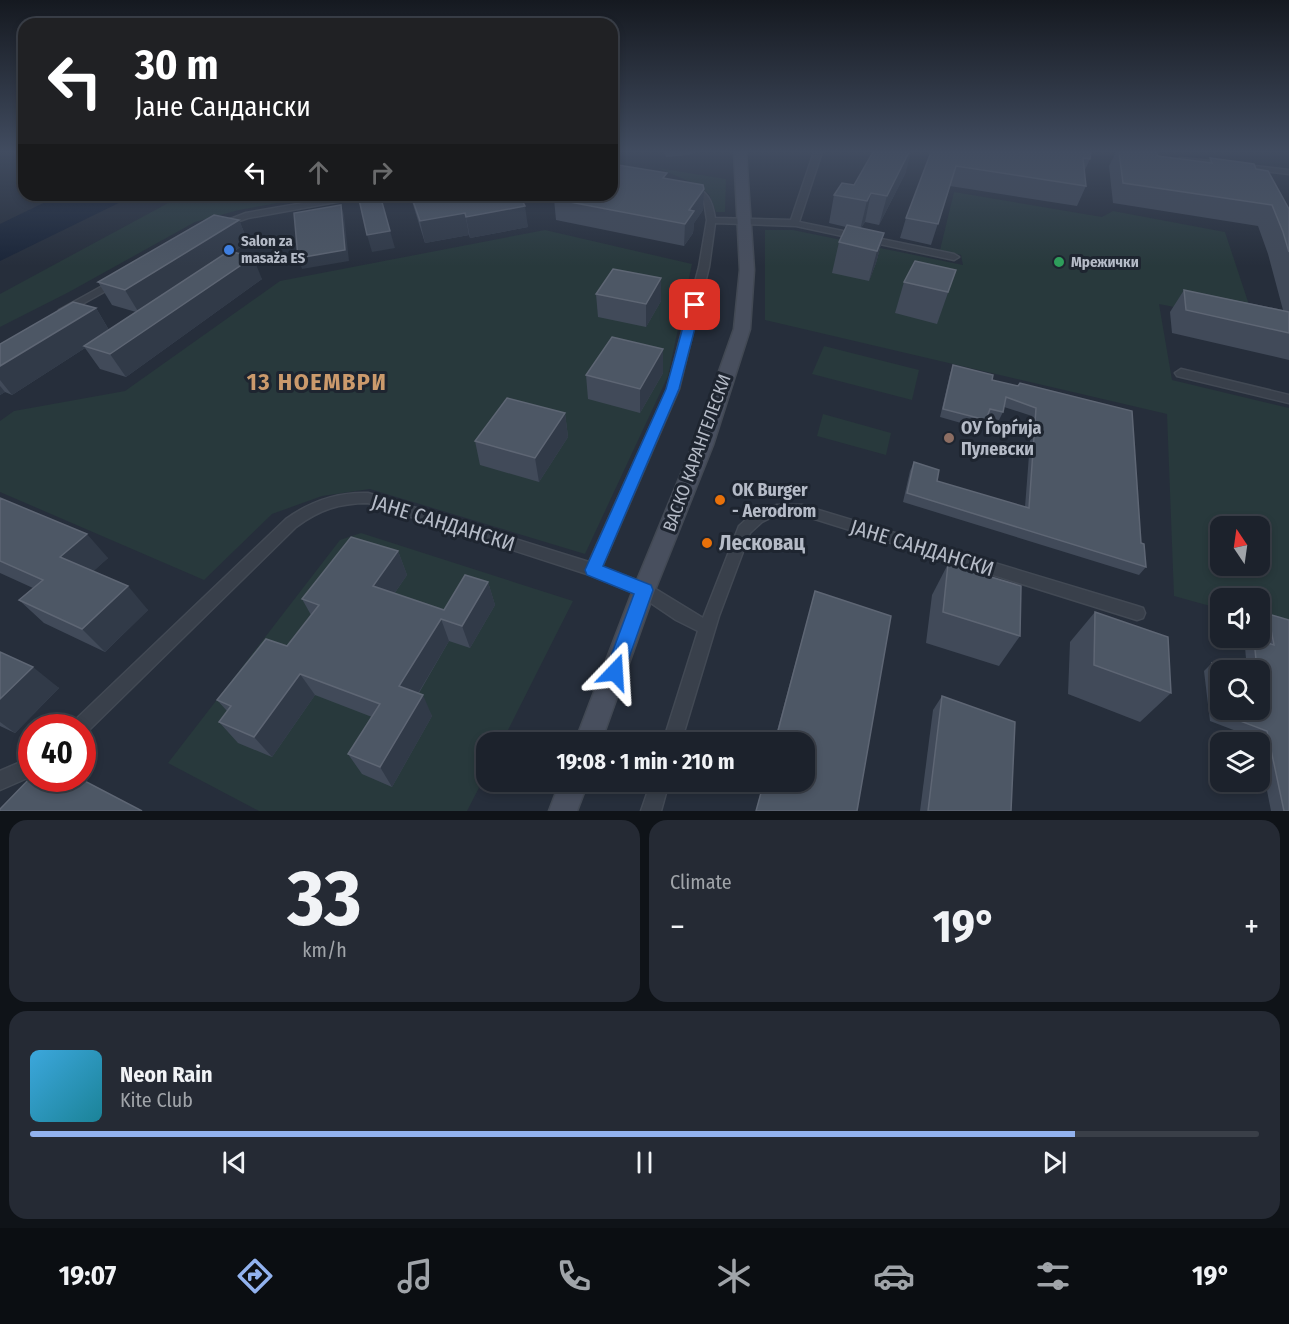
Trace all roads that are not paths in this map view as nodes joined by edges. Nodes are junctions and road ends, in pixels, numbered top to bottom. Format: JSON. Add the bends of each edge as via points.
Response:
{"nodes":[{"id":1,"x":695,"y":190,"type":"edge"},
{"id":2,"x":743,"y":190,"type":"edge"},
{"id":3,"x":805,"y":190,"type":"edge"},
{"id":4,"x":330,"y":201,"type":"edge"},
{"id":5,"x":711,"y":220,"type":"junction"},
{"id":6,"x":746,"y":223,"type":"junction"},
{"id":7,"x":794,"y":224,"type":"junction"},
{"id":8,"x":210,"y":228,"type":"edge"},
{"id":9,"x":954,"y":257,"type":"dead end"},
{"id":10,"x":131,"y":273,"type":"edge"},
{"id":11,"x":51,"y":317,"type":"edge"},
{"id":12,"x":1181,"y":373,"type":"dead end"},
{"id":13,"x":1289,"y":399,"type":"edge"},
{"id":14,"x":593,"y":570,"type":"junction"},
{"id":15,"x":645,"y":590,"type":"junction"},
{"id":16,"x":1137,"y":613,"type":"dead end"},
{"id":17,"x":708,"y":628,"type":"junction"},
{"id":18,"x":94,"y":714,"type":"edge"},
{"id":19,"x":592,"y":732,"type":"edge"},
{"id":20,"x":675,"y":732,"type":"edge"},
{"id":21,"x":18,"y":773,"type":"edge"},
{"id":22,"x":0,"y":781,"type":"edge"},
{"id":23,"x":570,"y":792,"type":"edge"},
{"id":24,"x":657,"y":792,"type":"edge"},
{"id":25,"x":562,"y":811,"type":"edge"},
{"id":26,"x":651,"y":811,"type":"edge"}],
"edges":[{"from":1,"to":5,"type":"street","via":[[708,201]]},
{"from":2,"to":6,"type":"street","name":"ВАСКО КАРАНГЕЛЕСКИ"},
{"from":3,"to":7,"type":"street"},
{"from":4,"to":8,"type":"street","via":[[246,216]]},
{"from":5,"to":6,"type":"street"},
{"from":5,"to":14,"type":"street","via":[[704,267],[673,389]]},
{"from":6,"to":7,"type":"street"},
{"from":6,"to":15,"type":"street","name":"ВАСКО КАРАНГЕЛЕСКИ","via":[[742,329],[703,445]]},
{"from":7,"to":9,"type":"street"},
{"from":10,"to":11,"type":"street"},
{"from":12,"to":13,"type":"street"},
{"from":14,"to":15,"type":"street","name":"ЈАНЕ САНДАНСКИ"},
{"from":14,"to":18,"type":"street","name":"ЈАНЕ САНДАНСКИ","via":[[368,498],[326,502],[291,523]]},
{"from":15,"to":17,"type":"street","name":"ЈАНЕ САНДАНСКИ"},
{"from":15,"to":19,"type":"street","name":"ВАСКО КАРАНГЕЛЕСКИ"},
{"from":16,"to":17,"type":"street","name":"ЈАНЕ САНДАНСКИ","via":[[802,510],[774,509],[744,530]]},
{"from":17,"to":20,"type":"street","name":"ЈАНЕ САНДАНСКИ"},
{"from":21,"to":22,"type":"street"},
{"from":23,"to":25,"type":"street"},
{"from":24,"to":26,"type":"street"}]}
